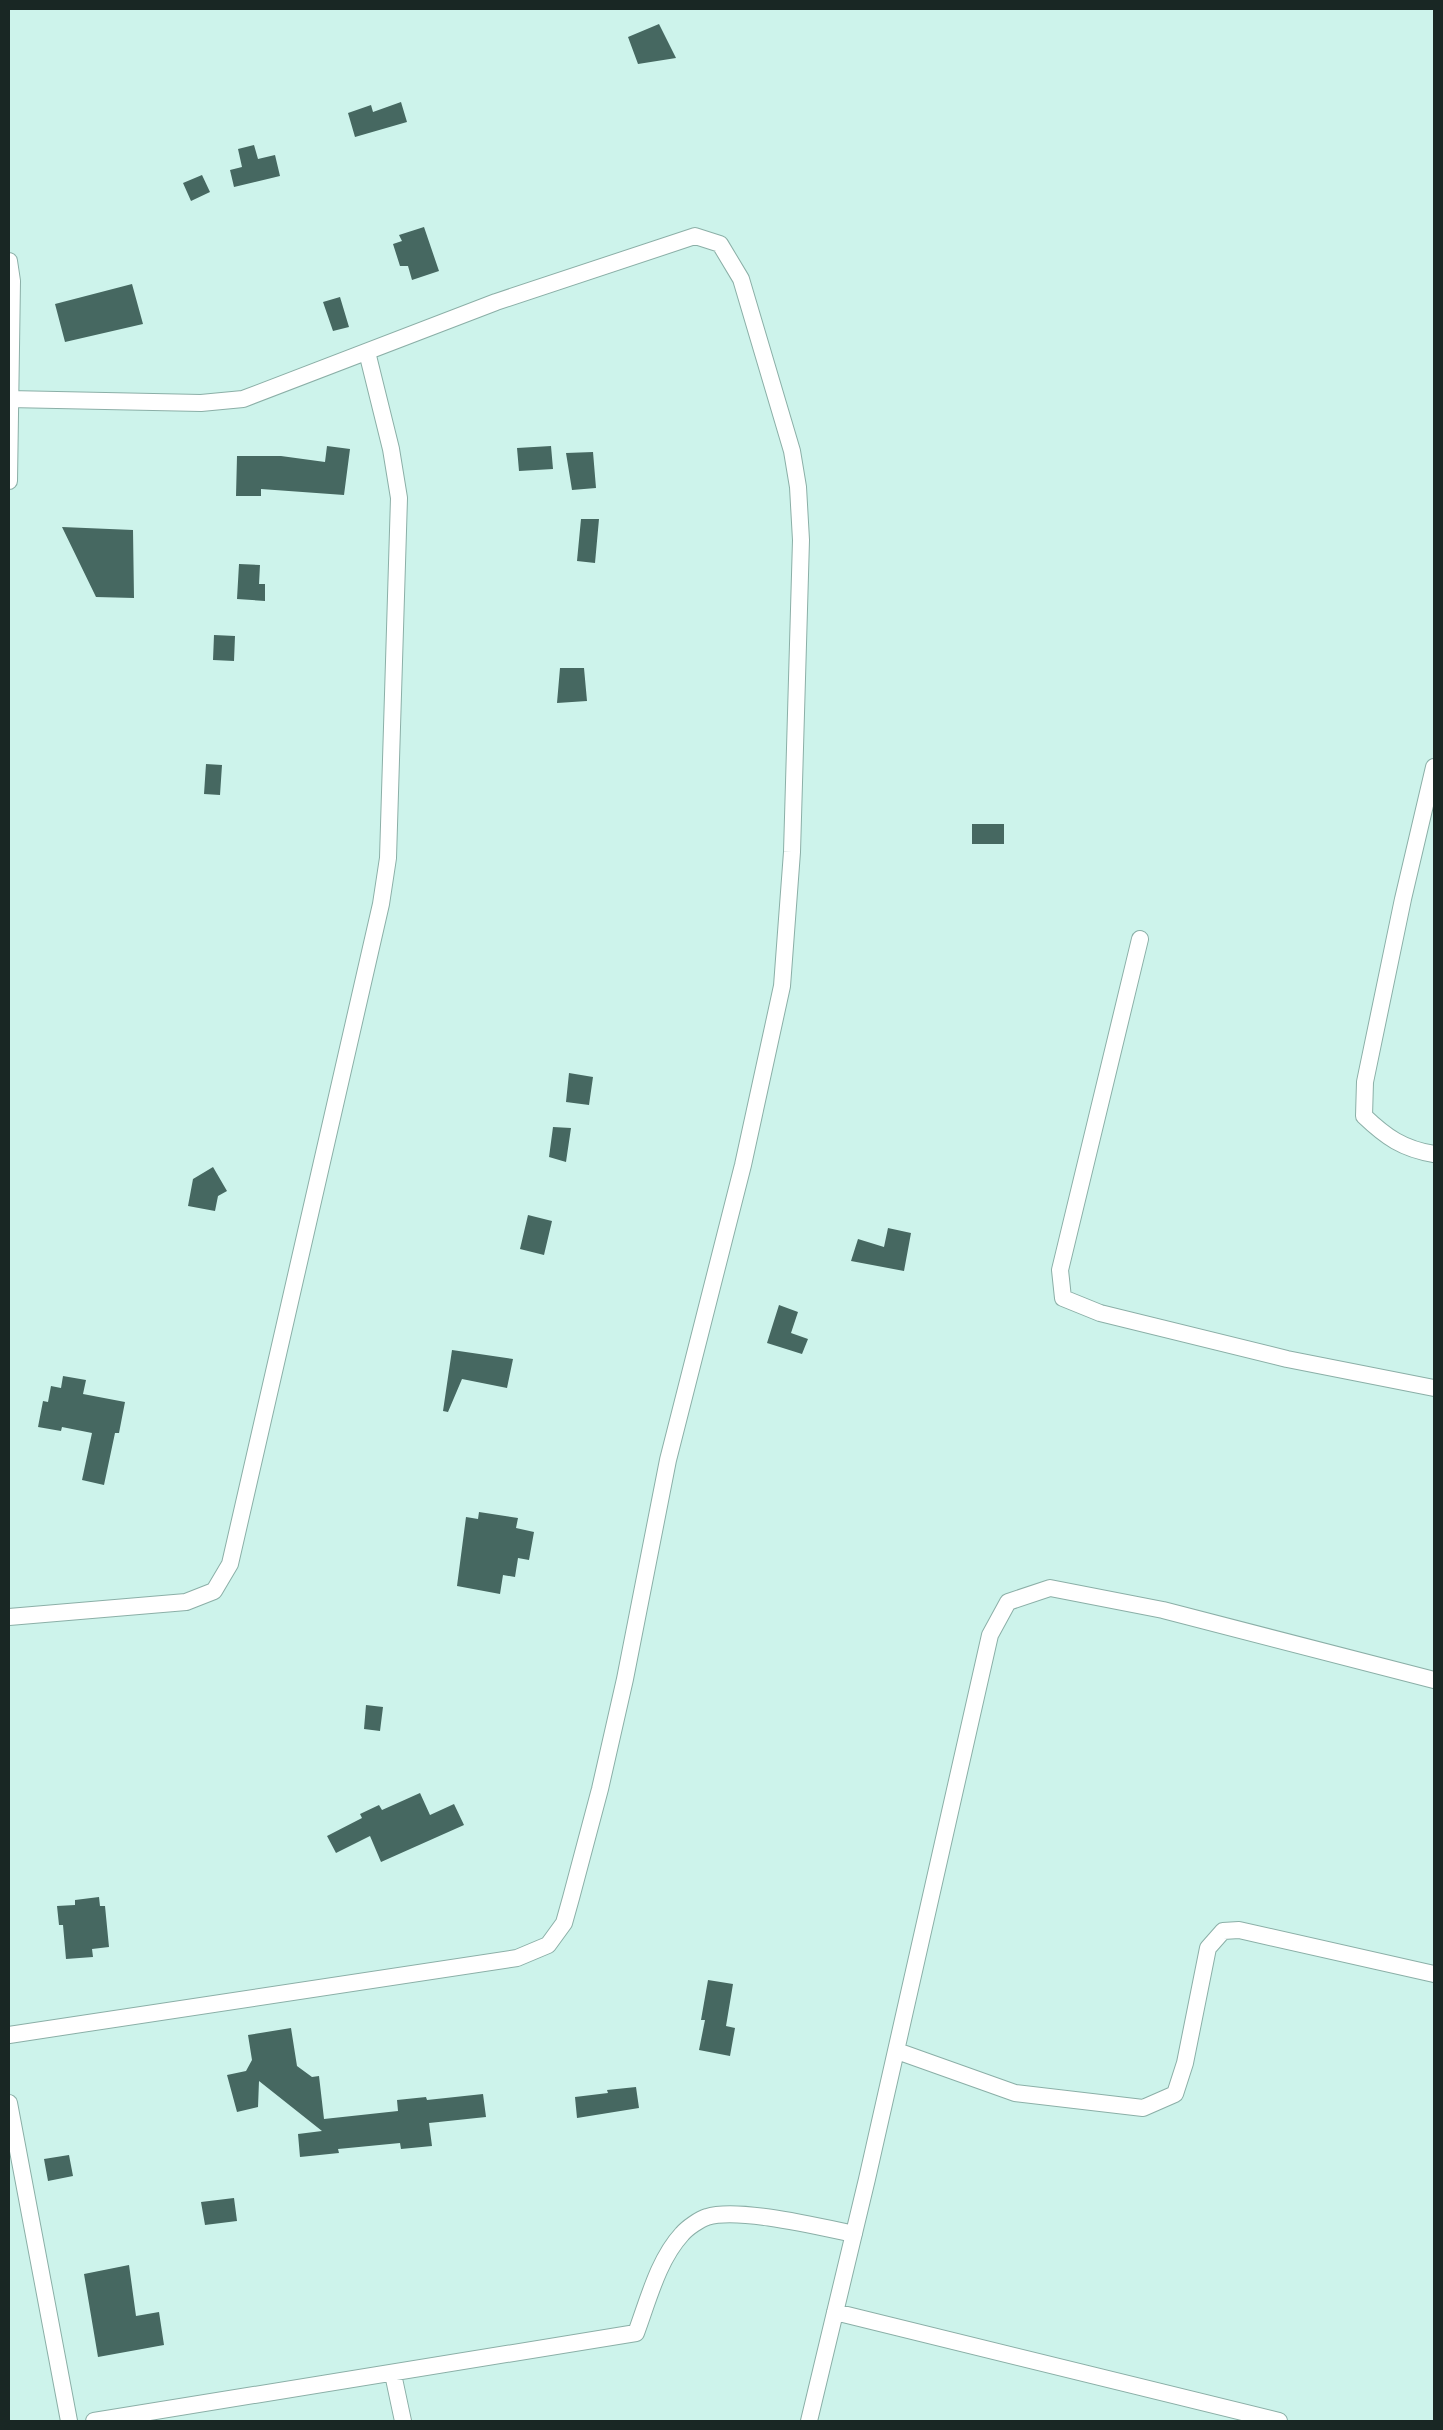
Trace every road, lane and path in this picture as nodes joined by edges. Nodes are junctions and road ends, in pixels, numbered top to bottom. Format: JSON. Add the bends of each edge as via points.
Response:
{"nodes":[{"id":1,"x":9,"y":261,"type":"edge"},
{"id":2,"x":367,"y":352,"type":"junction"},
{"id":3,"x":9,"y":399,"type":"edge"},
{"id":4,"x":9,"y":481,"type":"edge"},
{"id":5,"x":1434,"y":767,"type":"edge"},
{"id":6,"x":1140,"y":938,"type":"dead end"},
{"id":7,"x":1434,"y":1154,"type":"edge"},
{"id":8,"x":1434,"y":1388,"type":"edge"},
{"id":9,"x":9,"y":1616,"type":"edge"},
{"id":10,"x":1434,"y":1680,"type":"edge"},
{"id":11,"x":1434,"y":1974,"type":"edge"},
{"id":12,"x":9,"y":2034,"type":"edge"},
{"id":13,"x":897,"y":2051,"type":"junction"},
{"id":14,"x":9,"y":2103,"type":"edge"},
{"id":15,"x":854,"y":2234,"type":"junction"},
{"id":16,"x":835,"y":2312,"type":"junction"},
{"id":17,"x":393,"y":2374,"type":"junction"},
{"id":18,"x":69,"y":2421,"type":"edge"},
{"id":19,"x":94,"y":2421,"type":"edge"},
{"id":20,"x":402,"y":2421,"type":"edge"},
{"id":21,"x":809,"y":2421,"type":"edge"},
{"id":22,"x":1279,"y":2421,"type":"edge"}],
"edges":[{"from":1,"to":3,"type":"street","via":[[12,281]]},
{"from":2,"to":3,"type":"street","via":[[225,403]]},
{"from":2,"to":9,"type":"street","via":[[394,462],[399,498],[388,858],[381,904],[230,1564],[214,1591],[186,1602]]},
{"from":2,"to":12,"type":"street","via":[[496,302],[695,236],[720,244],[741,279],[792,451],[798,487],[801,540],[792,852],[780,996],[743,1165],[668,1460],[600,1789],[564,1923],[548,1945],[517,1958]]},
{"from":3,"to":4,"type":"street"},
{"from":5,"to":7,"type":"street","via":[[1365,1082],[1364,1116],[1386,1137]]},
{"from":6,"to":8,"type":"street","via":[[1060,1270],[1063,1298],[1100,1313],[1277,1356]]},
{"from":10,"to":13,"type":"street","via":[[1163,1610],[1050,1588],[1008,1602],[990,1635]]},
{"from":11,"to":13,"type":"street","via":[[1239,1930],[1223,1931],[1208,1948],[1185,2062],[1175,2094],[1143,2108],[1015,2093]]},
{"from":13,"to":15,"type":"street"},
{"from":14,"to":18,"type":"street"},
{"from":15,"to":16,"type":"street"},
{"from":15,"to":17,"type":"street","via":[[736,2214],[707,2217],[682,2232],[666,2255],[636,2333]]},
{"from":16,"to":21,"type":"street"},
{"from":16,"to":22,"type":"street"},
{"from":17,"to":19,"type":"street"},
{"from":17,"to":20,"type":"street"}]}
